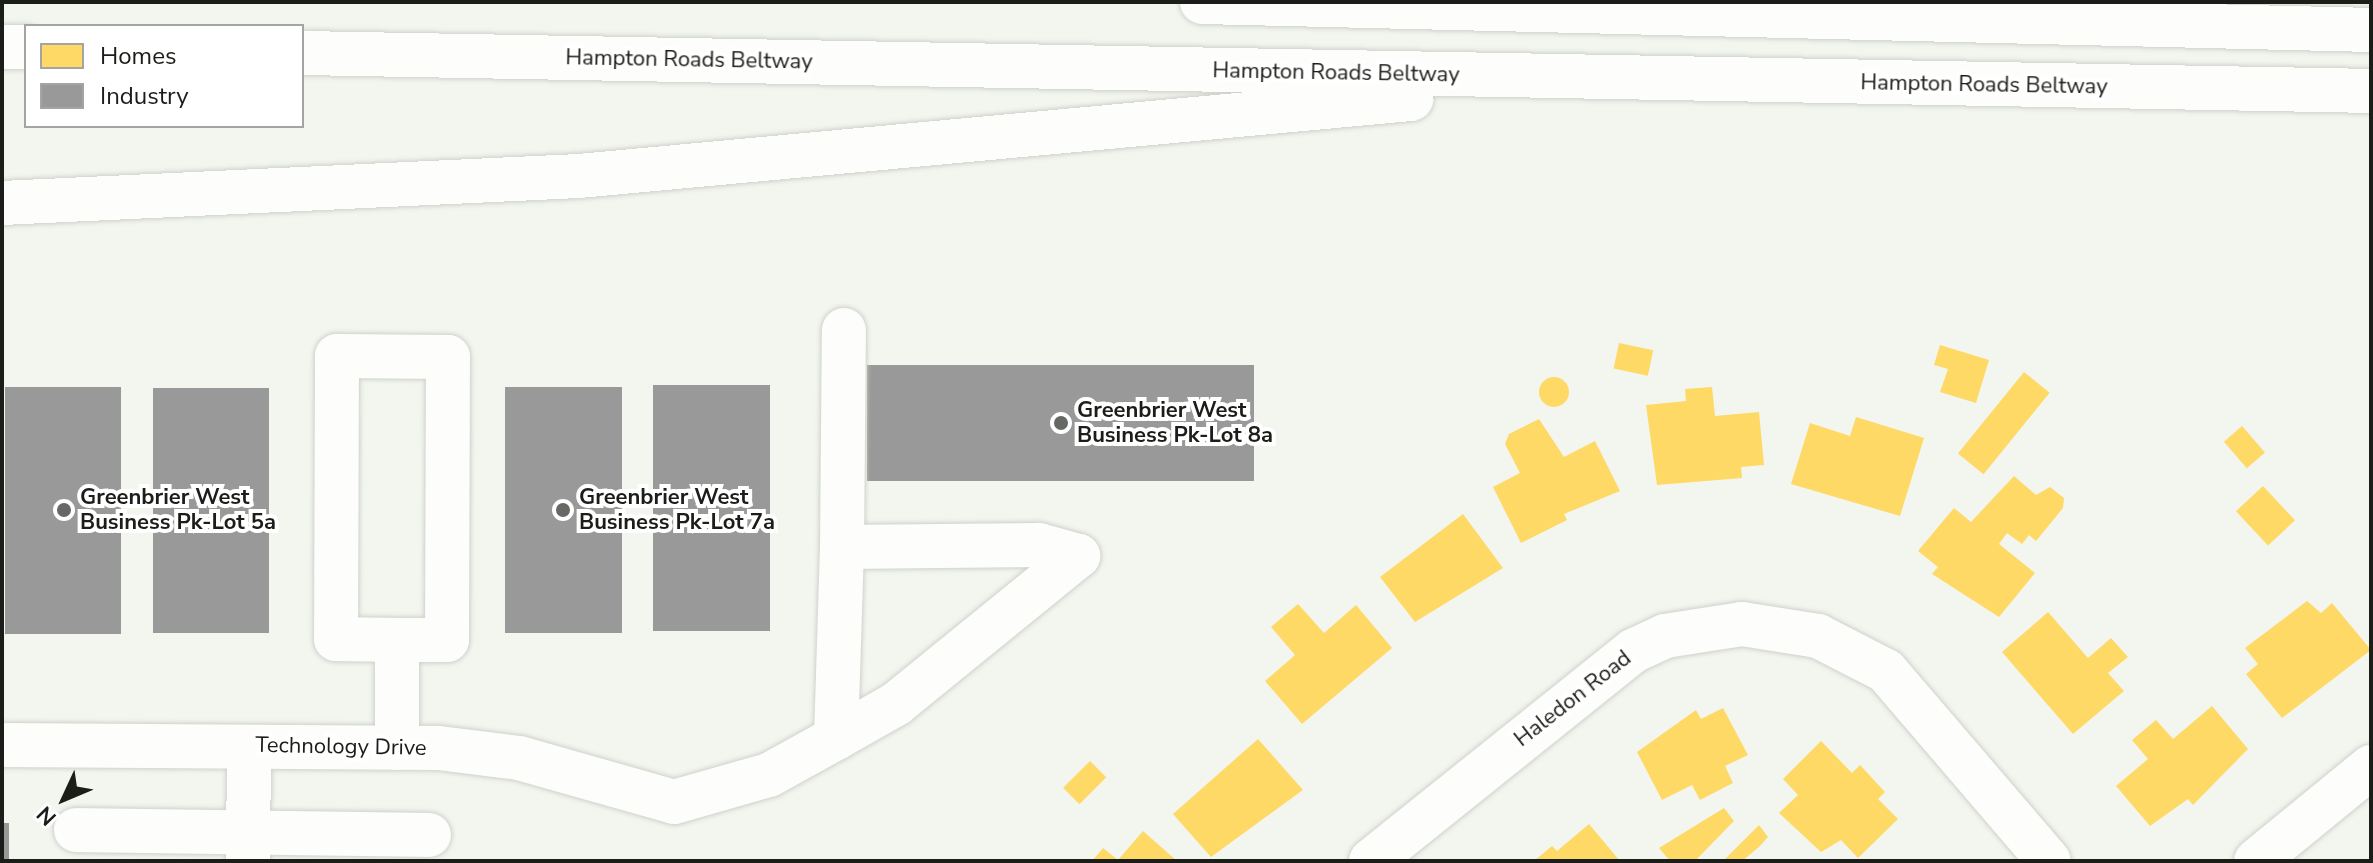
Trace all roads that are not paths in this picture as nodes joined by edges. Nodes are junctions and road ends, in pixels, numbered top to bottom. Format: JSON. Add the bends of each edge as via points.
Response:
{"nodes":[{"id":1,"x":1202,"y":2,"type":"edge"},
{"id":2,"x":2371,"y":30,"type":"edge"},
{"id":3,"x":2,"y":47,"type":"edge"},
{"id":4,"x":24,"y":47,"type":"edge"},
{"id":5,"x":304,"y":53,"type":"edge"},
{"id":6,"x":1630,"y":78,"type":"junction"},
{"id":7,"x":2371,"y":91,"type":"edge"},
{"id":8,"x":2,"y":203,"type":"edge"},
{"id":9,"x":844,"y":330,"type":"dead end"},
{"id":10,"x":842,"y":547,"type":"junction"},
{"id":11,"x":397,"y":640,"type":"junction"},
{"id":12,"x":836,"y":738,"type":"junction"},
{"id":13,"x":2,"y":745,"type":"edge"},
{"id":14,"x":249,"y":747,"type":"junction"},
{"id":15,"x":397,"y":748,"type":"junction"},
{"id":16,"x":2371,"y":767,"type":"edge"},
{"id":17,"x":76,"y":830,"type":"dead end"},
{"id":18,"x":429,"y":835,"type":"dead end"},
{"id":19,"x":248,"y":847,"type":"edge"},
{"id":20,"x":1371,"y":861,"type":"edge"},
{"id":21,"x":2049,"y":861,"type":"edge"},
{"id":22,"x":2256,"y":861,"type":"edge"}],
"edges":[{"from":1,"to":2,"type":"main road"},
{"from":3,"to":4,"type":"main road"},
{"from":5,"to":6,"type":"main road","name":"Hampton Roads Beltway"},
{"from":6,"to":7,"type":"main road","name":"Hampton Roads Beltway"},
{"from":6,"to":8,"type":"main road","via":[[579,176]]},
{"from":9,"to":10,"type":"main road"},
{"from":10,"to":12,"type":"main road"},
{"from":10,"to":12,"type":"main road","via":[[1039,545],[1078,556],[896,704]]},
{"from":11,"to":11,"type":"main road","via":[[447,640],[448,357],[337,356],[336,639]]},
{"from":11,"to":15,"type":"main road"},
{"from":12,"to":15,"type":"main road","name":"Technology Drive","via":[[769,775],[674,802],[519,758]]},
{"from":13,"to":14,"type":"main road","name":"Technology Drive"},
{"from":14,"to":15,"type":"main road","name":"Technology Drive"},
{"from":14,"to":19,"type":"main road"},
{"from":16,"to":22,"type":"main road"},
{"from":17,"to":19,"type":"main road"},
{"from":18,"to":19,"type":"main road"},
{"from":20,"to":21,"type":"main road","name":"Haledon Road","via":[[1633,651],[1665,636],[1742,624],[1818,636],[1886,671]]}]}
